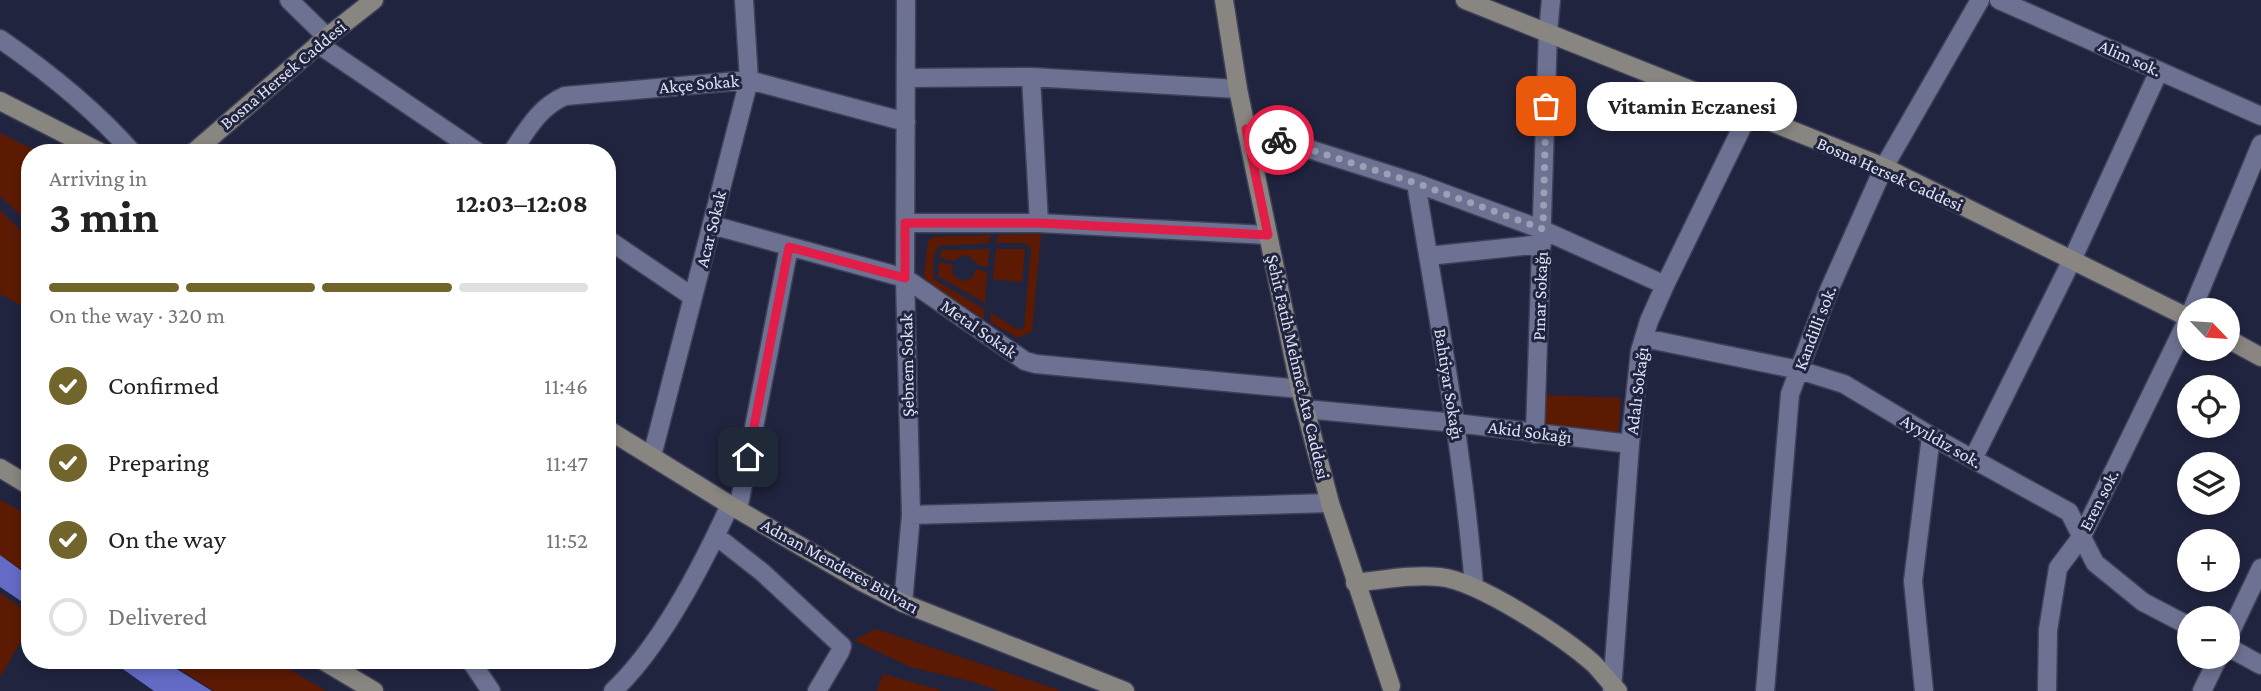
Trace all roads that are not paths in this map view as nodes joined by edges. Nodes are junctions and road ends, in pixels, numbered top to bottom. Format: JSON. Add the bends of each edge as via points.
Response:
{"nodes":[{"id":1,"x":289,"y":0,"type":"edge"},
{"id":2,"x":374,"y":0,"type":"edge"},
{"id":3,"x":744,"y":0,"type":"edge"},
{"id":4,"x":906,"y":0,"type":"edge"},
{"id":5,"x":1224,"y":0,"type":"edge"},
{"id":6,"x":1465,"y":0,"type":"edge"},
{"id":7,"x":1551,"y":0,"type":"edge"},
{"id":8,"x":1980,"y":0,"type":"edge"},
{"id":9,"x":1999,"y":0,"type":"edge"},
{"id":10,"x":1548,"y":32,"type":"junction"},
{"id":11,"x":0,"y":39,"type":"edge"},
{"id":12,"x":322,"y":40,"type":"junction"},
{"id":13,"x":2159,"y":71,"type":"junction"},
{"id":14,"x":1031,"y":77,"type":"junction"},
{"id":15,"x":906,"y":78,"type":"junction"},
{"id":16,"x":748,"y":80,"type":"junction"},
{"id":17,"x":1238,"y":89,"type":"junction"},
{"id":18,"x":0,"y":101,"type":"edge"},
{"id":19,"x":1749,"y":113,"type":"junction"},
{"id":20,"x":2261,"y":116,"type":"edge"},
{"id":21,"x":906,"y":122,"type":"junction"},
{"id":22,"x":1246,"y":129,"type":"junction"},
{"id":23,"x":84,"y":144,"type":"edge"},
{"id":24,"x":124,"y":144,"type":"edge"},
{"id":25,"x":203,"y":144,"type":"edge"},
{"id":26,"x":467,"y":144,"type":"edge"},
{"id":27,"x":517,"y":144,"type":"edge"},
{"id":28,"x":2261,"y":144,"type":"edge"},
{"id":29,"x":1884,"y":167,"type":"junction"},
{"id":30,"x":1416,"y":183,"type":"junction"},
{"id":31,"x":905,"y":223,"type":"junction"},
{"id":32,"x":1039,"y":223,"type":"junction"},
{"id":33,"x":712,"y":225,"type":"junction"},
{"id":34,"x":1268,"y":235,"type":"junction"},
{"id":35,"x":1543,"y":237,"type":"junction"},
{"id":36,"x":616,"y":245,"type":"edge"},
{"id":37,"x":789,"y":247,"type":"junction"},
{"id":38,"x":1428,"y":256,"type":"junction"},
{"id":39,"x":2072,"y":260,"type":"junction"},
{"id":40,"x":905,"y":278,"type":"junction"},
{"id":41,"x":1665,"y":285,"type":"junction"},
{"id":42,"x":693,"y":297,"type":"junction"},
{"id":43,"x":2197,"y":298,"type":"edge"},
{"id":44,"x":2177,"y":312,"type":"edge"},
{"id":45,"x":1644,"y":338,"type":"junction"},
{"id":46,"x":2177,"y":342,"type":"edge"},
{"id":47,"x":2240,"y":346,"type":"edge"},
{"id":48,"x":2261,"y":357,"type":"edge"},
{"id":49,"x":1799,"y":370,"type":"junction"},
{"id":50,"x":1300,"y":389,"type":"junction"},
{"id":51,"x":1305,"y":409,"type":"junction"},
{"id":52,"x":1456,"y":423,"type":"junction"},
{"id":53,"x":616,"y":434,"type":"edge"},
{"id":54,"x":1535,"y":434,"type":"junction"},
{"id":55,"x":1931,"y":436,"type":"junction"},
{"id":56,"x":1630,"y":444,"type":"junction"},
{"id":57,"x":652,"y":456,"type":"junction"},
{"id":58,"x":1973,"y":459,"type":"junction"},
{"id":59,"x":0,"y":468,"type":"edge"},
{"id":60,"x":21,"y":481,"type":"edge"},
{"id":61,"x":1330,"y":503,"type":"junction"},
{"id":62,"x":734,"y":507,"type":"junction"},
{"id":63,"x":911,"y":515,"type":"junction"},
{"id":64,"x":716,"y":536,"type":"junction"},
{"id":65,"x":2081,"y":536,"type":"junction"},
{"id":66,"x":2261,"y":568,"type":"edge"},
{"id":67,"x":1355,"y":583,"type":"junction"},
{"id":68,"x":1474,"y":586,"type":"junction"},
{"id":69,"x":903,"y":603,"type":"junction"},
{"id":70,"x":2240,"y":612,"type":"edge"},
{"id":71,"x":2177,"y":620,"type":"edge"},
{"id":72,"x":2240,"y":654,"type":"edge"},
{"id":73,"x":2261,"y":665,"type":"edge"},
{"id":74,"x":337,"y":669,"type":"edge"},
{"id":75,"x":476,"y":669,"type":"edge"},
{"id":76,"x":2213,"y":669,"type":"edge"},
{"id":77,"x":1392,"y":689,"type":"edge"},
{"id":78,"x":1614,"y":689,"type":"edge"},
{"id":79,"x":374,"y":691,"type":"edge"},
{"id":80,"x":491,"y":691,"type":"edge"},
{"id":81,"x":613,"y":691,"type":"edge"},
{"id":82,"x":817,"y":691,"type":"edge"},
{"id":83,"x":1125,"y":691,"type":"edge"},
{"id":84,"x":1765,"y":691,"type":"edge"},
{"id":85,"x":1924,"y":691,"type":"edge"},
{"id":86,"x":2047,"y":691,"type":"edge"},
{"id":87,"x":2202,"y":691,"type":"edge"}],
"edges":[{"from":1,"to":12,"type":"street"},
{"from":2,"to":12,"type":"main road","name":"Bosna Hersek Caddesi"},
{"from":3,"to":16,"type":"street","name":"Acar Sokak"},
{"from":4,"to":15,"type":"street","name":"Şebnem Sokak"},
{"from":5,"to":17,"type":"main road","name":"Şehit Fatih Mehmet Ata Caddesi"},
{"from":6,"to":10,"type":"main road","name":"Bosna Hersek Caddesi"},
{"from":7,"to":10,"type":"street","name":"Pınar Sokağı"},
{"from":8,"to":29,"type":"street","name":"Kandilli sok."},
{"from":9,"to":13,"type":"street","name":"Alim sok."},
{"from":10,"to":19,"type":"main road","name":"Bosna Hersek Caddesi"},
{"from":10,"to":35,"type":"street","name":"Pınar Sokağı"},
{"from":11,"to":24,"type":"street","via":[[35,62]]},
{"from":12,"to":25,"type":"main road","name":"Bosna Hersek Caddesi"},
{"from":12,"to":26,"type":"street"},
{"from":13,"to":20,"type":"street","name":"Alim sok."},
{"from":13,"to":39,"type":"street"},
{"from":14,"to":15,"type":"street"},
{"from":14,"to":17,"type":"street"},
{"from":14,"to":32,"type":"street"},
{"from":15,"to":21,"type":"street","name":"Şebnem Sokak"},
{"from":16,"to":21,"type":"street","name":"Akçe Sokak"},
{"from":16,"to":27,"type":"street","name":"Akçe Sokak","via":[[565,96],[546,106]]},
{"from":16,"to":33,"type":"street","name":"Acar Sokak"},
{"from":17,"to":22,"type":"main road","name":"Şehit Fatih Mehmet Ata Caddesi"},
{"from":18,"to":23,"type":"main road"},
{"from":19,"to":29,"type":"main road","name":"Bosna Hersek Caddesi"},
{"from":19,"to":41,"type":"street","name":"Adalı Sokağı"},
{"from":21,"to":31,"type":"street","name":"Şebnem Sokak"},
{"from":22,"to":30,"type":"street"},
{"from":22,"to":34,"type":"main road","name":"Şehit Fatih Mehmet Ata Caddesi"},
{"from":28,"to":43,"type":"street"},
{"from":29,"to":39,"type":"main road","name":"Bosna Hersek Caddesi"},
{"from":29,"to":49,"type":"street","name":"Kandilli sok."},
{"from":30,"to":35,"type":"street"},
{"from":30,"to":38,"type":"street","name":"Bahtiyar Sokağı"},
{"from":31,"to":32,"type":"street"},
{"from":31,"to":40,"type":"street","name":"Şebnem Sokak"},
{"from":32,"to":34,"type":"street"},
{"from":33,"to":37,"type":"street","name":"Metal Sokak"},
{"from":33,"to":42,"type":"street","name":"Acar Sokak"},
{"from":34,"to":50,"type":"main road","name":"Şehit Fatih Mehmet Ata Caddesi"},
{"from":35,"to":38,"type":"street"},
{"from":35,"to":41,"type":"street"},
{"from":35,"to":54,"type":"street","name":"Pınar Sokağı"},
{"from":36,"to":42,"type":"street"},
{"from":37,"to":40,"type":"street","name":"Metal Sokak"},
{"from":37,"to":62,"type":"street"},
{"from":38,"to":52,"type":"street","name":"Bahtiyar Sokağı"},
{"from":39,"to":44,"type":"main road","name":"Bosna Hersek Caddesi"},
{"from":39,"to":58,"type":"street"},
{"from":40,"to":50,"type":"street","name":"Metal Sokak","via":[[1025,361]]},
{"from":40,"to":63,"type":"street","name":"Şebnem Sokak"},
{"from":41,"to":45,"type":"street","name":"Adalı Sokağı"},
{"from":42,"to":57,"type":"street","name":"Acar Sokak"},
{"from":45,"to":49,"type":"street","name":"Ayyıldız sok."},
{"from":45,"to":56,"type":"street","name":"Adalı Sokağı"},
{"from":46,"to":65,"type":"street","name":"Eren sok."},
{"from":47,"to":48,"type":"main road"},
{"from":49,"to":55,"type":"street","name":"Ayyıldız sok.","via":[[1844,384]]},
{"from":49,"to":84,"type":"street","name":"Kandilli sok.","via":[[1790,394]]},
{"from":50,"to":51,"type":"main road","name":"Şehit Fatih Mehmet Ata Caddesi"},
{"from":51,"to":52,"type":"street","name":"Akid Sokağı"},
{"from":51,"to":61,"type":"main road","name":"Şehit Fatih Mehmet Ata Caddesi"},
{"from":52,"to":54,"type":"street","name":"Akid Sokağı"},
{"from":52,"to":68,"type":"street","name":"Bahtiyar Sokağı"},
{"from":53,"to":57,"type":"main road","name":"Adnan Menderes Bulvarı"},
{"from":54,"to":56,"type":"street","name":"Akid Sokağı"},
{"from":55,"to":58,"type":"street","name":"Ayyıldız sok."},
{"from":55,"to":85,"type":"street","via":[[1913,582]]},
{"from":56,"to":78,"type":"street","name":"Adalı Sokağı"},
{"from":57,"to":62,"type":"main road","name":"Adnan Menderes Bulvarı"},
{"from":58,"to":65,"type":"street","name":"Ayyıldız sok.","via":[[2069,512]]},
{"from":59,"to":60,"type":"main road"},
{"from":61,"to":63,"type":"street"},
{"from":61,"to":67,"type":"main road","name":"Şehit Fatih Mehmet Ata Caddesi"},
{"from":62,"to":64,"type":"street"},
{"from":62,"to":69,"type":"main road","name":"Adnan Menderes Bulvarı"},
{"from":63,"to":69,"type":"street","name":"Şebnem Sokak"},
{"from":64,"to":81,"type":"street","via":[[666,623]]},
{"from":64,"to":82,"type":"street","via":[[842,646]]},
{"from":65,"to":71,"type":"street","name":"Ayyıldız sok.","via":[[2095,563],[2143,602]]},
{"from":65,"to":86,"type":"street","name":"Eren sok.","via":[[2058,568],[2048,630]]},
{"from":66,"to":70,"type":"street"},
{"from":67,"to":68,"type":"main road","via":[[1420,576]]},
{"from":67,"to":77,"type":"main road","name":"Şehit Fatih Mehmet Ata Caddesi"},
{"from":68,"to":78,"type":"main road","via":[[1556,635],[1595,665]]},
{"from":69,"to":83,"type":"main road","name":"Adnan Menderes Bulvarı"},
{"from":72,"to":73,"type":"street"},
{"from":74,"to":79,"type":"main road"},
{"from":75,"to":80,"type":"street"},
{"from":76,"to":87,"type":"street"}]}
